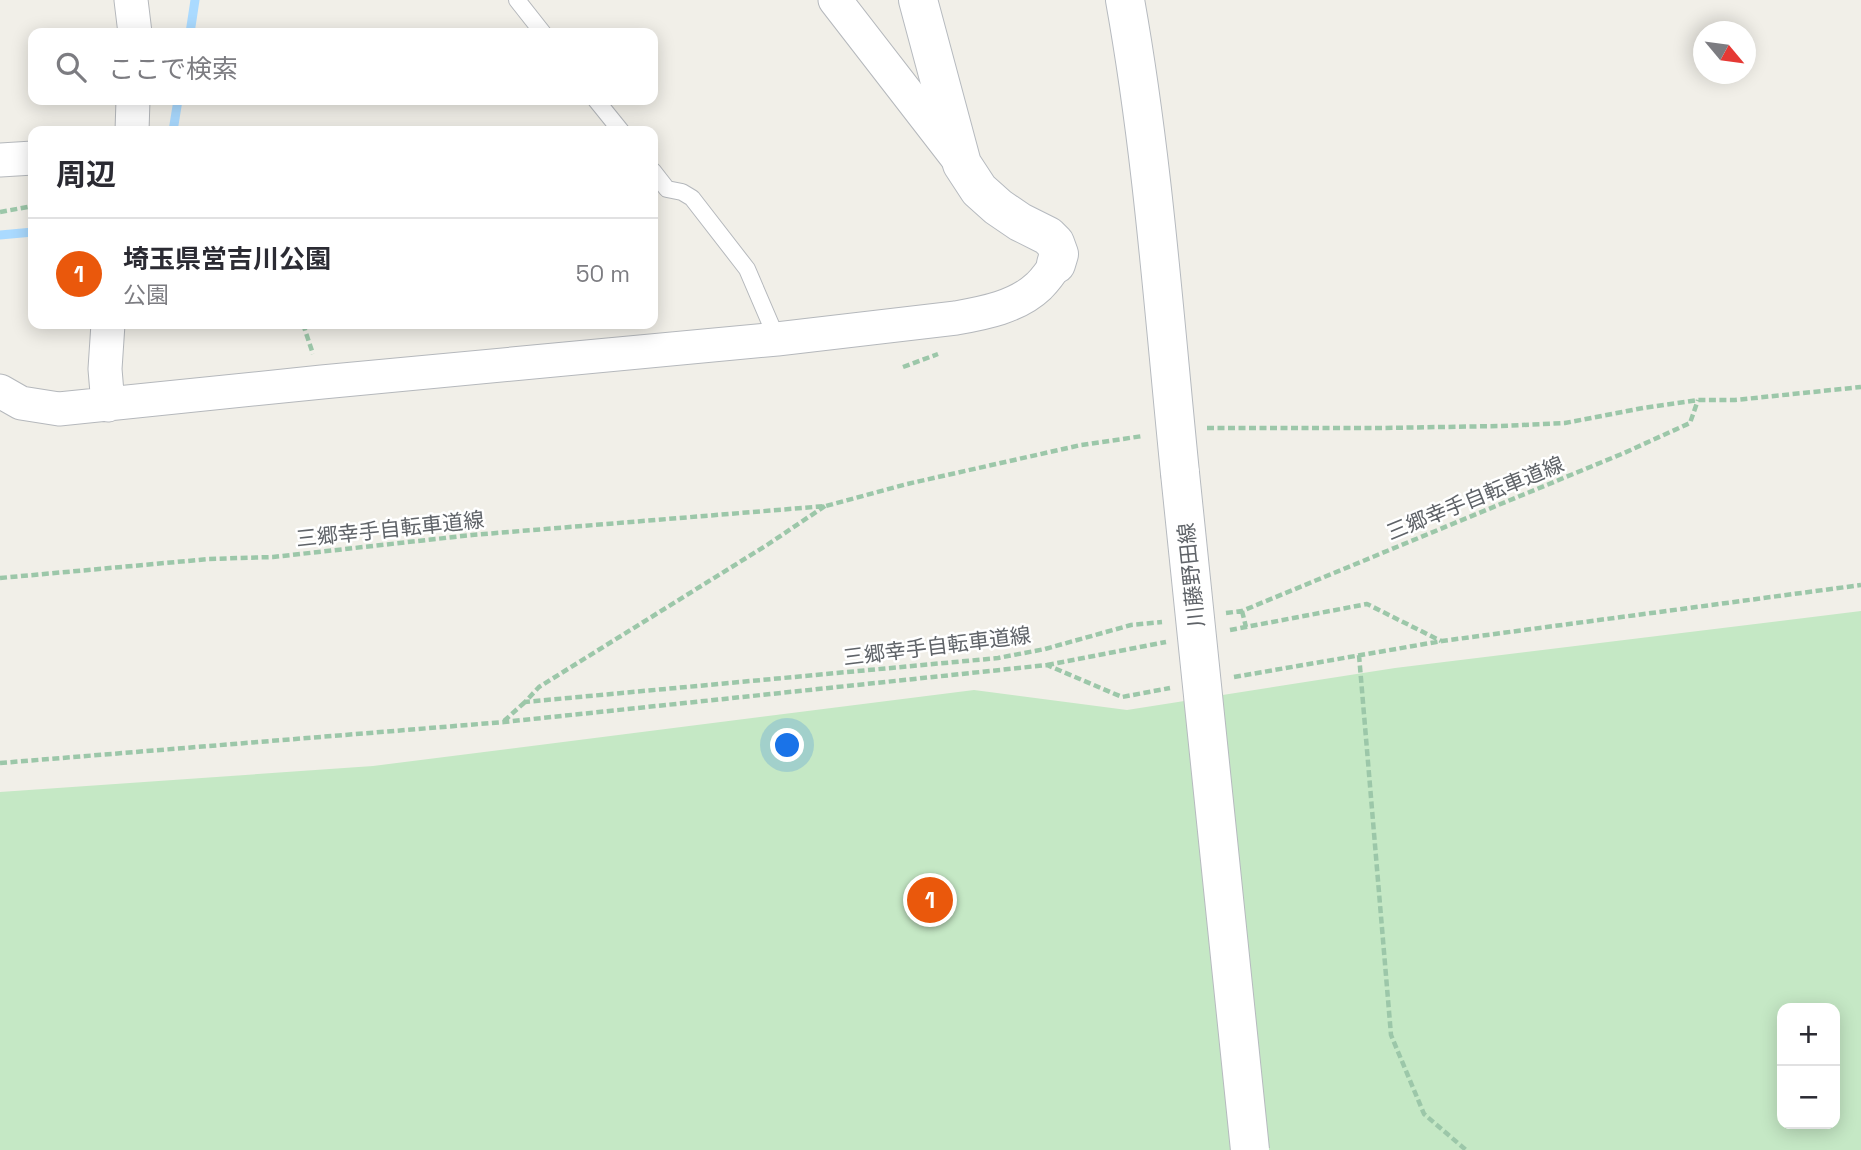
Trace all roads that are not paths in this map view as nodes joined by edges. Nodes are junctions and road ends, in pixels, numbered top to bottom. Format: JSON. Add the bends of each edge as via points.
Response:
{"nodes":[{"id":1,"x":131,"y":0,"type":"edge"},
{"id":2,"x":517,"y":0,"type":"edge"},
{"id":3,"x":835,"y":0,"type":"edge"},
{"id":4,"x":918,"y":0,"type":"edge"},
{"id":5,"x":1125,"y":0,"type":"edge"},
{"id":6,"x":134,"y":28,"type":"edge"},
{"id":7,"x":539,"y":28,"type":"edge"},
{"id":8,"x":133,"y":105,"type":"edge"},
{"id":9,"x":600,"y":105,"type":"edge"},
{"id":10,"x":132,"y":126,"type":"edge"},
{"id":11,"x":617,"y":126,"type":"edge"},
{"id":12,"x":28,"y":158,"type":"edge"},
{"id":13,"x":0,"y":160,"type":"edge"},
{"id":14,"x":962,"y":164,"type":"junction"},
{"id":15,"x":658,"y":177,"type":"edge"},
{"id":16,"x":1056,"y":264,"type":"joint"},
{"id":17,"x":108,"y":329,"type":"edge"},
{"id":18,"x":777,"y":339,"type":"junction"},
{"id":19,"x":0,"y":391,"type":"edge"},
{"id":20,"x":108,"y":405,"type":"junction"},
{"id":21,"x":1250,"y":1150,"type":"edge"}],
"edges":[{"from":1,"to":6,"type":"street"},
{"from":2,"to":7,"type":"lane"},
{"from":3,"to":14,"type":"street"},
{"from":4,"to":14,"type":"main road"},
{"from":5,"to":21,"type":"main road","name":"川藤野田線","bridge":true,"via":[[1149,156]]},
{"from":8,"to":10,"type":"street"},
{"from":9,"to":11,"type":"lane"},
{"from":12,"to":13,"type":"street"},
{"from":14,"to":16,"type":"main road","via":[[979,190],[998,207],[1055,243]]},
{"from":15,"to":18,"type":"lane","via":[[667,189],[692,198],[747,269]]},
{"from":16,"to":18,"type":"street","via":[[1038,287],[1013,303],[983,313]]},
{"from":17,"to":20,"type":"street"},
{"from":18,"to":20,"type":"street"},
{"from":19,"to":20,"type":"street","via":[[22,403],[59,409]]}]}
